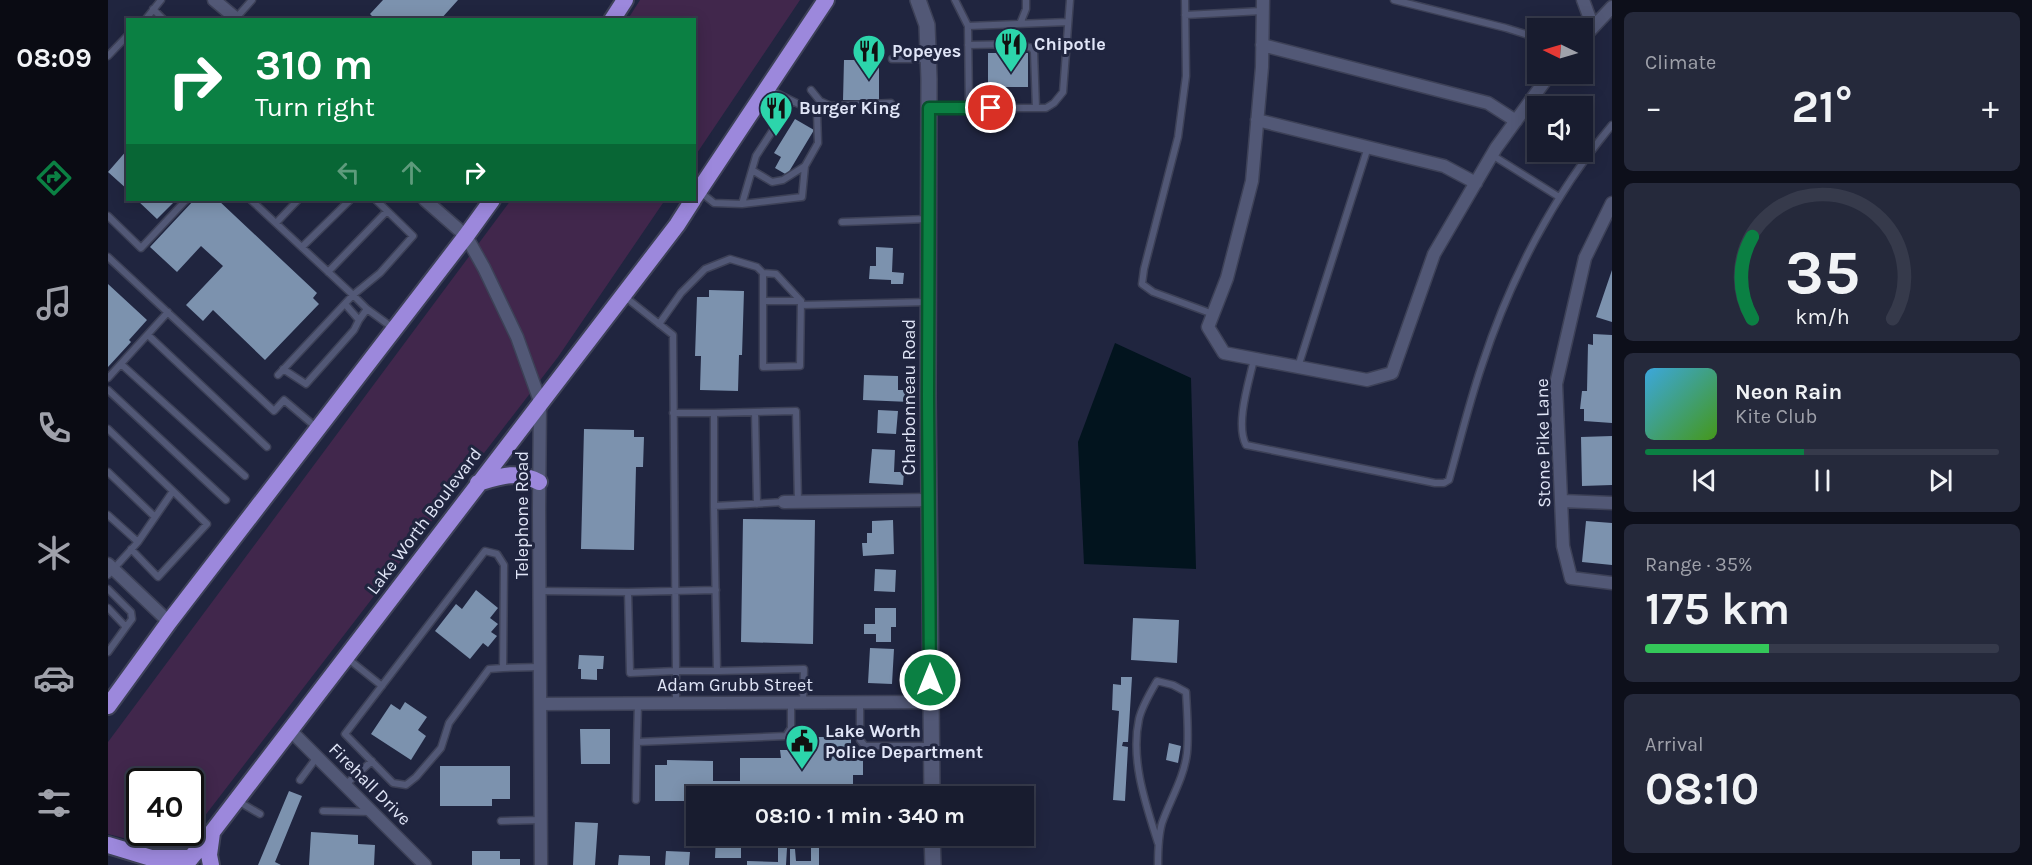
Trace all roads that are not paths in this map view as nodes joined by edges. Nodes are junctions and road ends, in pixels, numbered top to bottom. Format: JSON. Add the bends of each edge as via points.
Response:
{"nodes":[{"id":1,"x":161,"y":0,"type":"edge"},
{"id":2,"x":214,"y":0,"type":"edge"},
{"id":3,"x":252,"y":0,"type":"edge"},
{"id":4,"x":625,"y":0,"type":"edge"},
{"id":5,"x":826,"y":0,"type":"edge"},
{"id":6,"x":918,"y":0,"type":"edge"},
{"id":7,"x":955,"y":0,"type":"edge"},
{"id":8,"x":1026,"y":0,"type":"edge"},
{"id":9,"x":1070,"y":0,"type":"edge"},
{"id":10,"x":1185,"y":0,"type":"edge"},
{"id":11,"x":1394,"y":0,"type":"edge"},
{"id":12,"x":1582,"y":0,"type":"edge"},
{"id":13,"x":1262,"y":6,"type":"edge"},
{"id":14,"x":1612,"y":7,"type":"edge"},
{"id":15,"x":814,"y":8,"type":"edge"},
{"id":16,"x":153,"y":9,"type":"junction"},
{"id":17,"x":1185,"y":15,"type":"junction"},
{"id":18,"x":146,"y":18,"type":"edge"},
{"id":19,"x":162,"y":18,"type":"edge"},
{"id":20,"x":236,"y":18,"type":"edge"},
{"id":21,"x":238,"y":18,"type":"edge"},
{"id":22,"x":613,"y":18,"type":"edge"},
{"id":23,"x":1589,"y":18,"type":"edge"},
{"id":24,"x":1068,"y":22,"type":"junction"},
{"id":25,"x":1020,"y":24,"type":"junction"},
{"id":26,"x":968,"y":26,"type":"junction"},
{"id":27,"x":1593,"y":27,"type":"edge"},
{"id":28,"x":1527,"y":35,"type":"edge"},
{"id":29,"x":126,"y":37,"type":"edge"},
{"id":30,"x":968,"y":45,"type":"junction"},
{"id":31,"x":1262,"y":45,"type":"junction"},
{"id":32,"x":108,"y":56,"type":"edge"},
{"id":33,"x":892,"y":58,"type":"dead end"},
{"id":34,"x":928,"y":59,"type":"junction"},
{"id":35,"x":1543,"y":84,"type":"edge"},
{"id":36,"x":768,"y":89,"type":"junction"},
{"id":37,"x":811,"y":90,"type":"dead end"},
{"id":38,"x":792,"y":101,"type":"junction"},
{"id":39,"x":891,"y":103,"type":"dead end"},
{"id":40,"x":929,"y":108,"type":"junction"},
{"id":41,"x":969,"y":108,"type":"junction"},
{"id":42,"x":1035,"y":108,"type":"junction"},
{"id":43,"x":1257,"y":120,"type":"junction"},
{"id":44,"x":1516,"y":121,"type":"junction"},
{"id":45,"x":1612,"y":124,"type":"edge"},
{"id":46,"x":1368,"y":147,"type":"junction"},
{"id":47,"x":1492,"y":155,"type":"junction"},
{"id":48,"x":805,"y":166,"type":"junction"},
{"id":49,"x":752,"y":170,"type":"junction"},
{"id":50,"x":1476,"y":183,"type":"junction"},
{"id":51,"x":696,"y":196,"type":"edge"},
{"id":52,"x":1559,"y":197,"type":"junction"},
{"id":53,"x":185,"y":201,"type":"edge"},
{"id":54,"x":253,"y":201,"type":"edge"},
{"id":55,"x":297,"y":201,"type":"edge"},
{"id":56,"x":349,"y":201,"type":"edge"},
{"id":57,"x":377,"y":201,"type":"edge"},
{"id":58,"x":426,"y":201,"type":"edge"},
{"id":59,"x":491,"y":201,"type":"edge"},
{"id":60,"x":692,"y":201,"type":"edge"},
{"id":61,"x":1612,"y":203,"type":"edge"},
{"id":62,"x":742,"y":204,"type":"junction"},
{"id":63,"x":387,"y":211,"type":"junction"},
{"id":64,"x":108,"y":216,"type":"edge"},
{"id":65,"x":928,"y":219,"type":"junction"},
{"id":66,"x":842,"y":222,"type":"dead end"},
{"id":67,"x":276,"y":223,"type":"junction"},
{"id":68,"x":466,"y":236,"type":"junction"},
{"id":69,"x":302,"y":247,"type":"junction"},
{"id":70,"x":108,"y":257,"type":"edge"},
{"id":71,"x":328,"y":272,"type":"junction"},
{"id":72,"x":763,"y":273,"type":"junction"},
{"id":73,"x":353,"y":295,"type":"junction"},
{"id":74,"x":623,"y":295,"type":"junction"},
{"id":75,"x":764,"y":301,"type":"junction"},
{"id":76,"x":928,"y":302,"type":"junction"},
{"id":77,"x":801,"y":303,"type":"junction"},
{"id":78,"x":345,"y":304,"type":"junction"},
{"id":79,"x":367,"y":309,"type":"junction"},
{"id":80,"x":168,"y":312,"type":"junction"},
{"id":81,"x":1213,"y":314,"type":"junction"},
{"id":82,"x":359,"y":320,"type":"junction"},
{"id":83,"x":659,"y":324,"type":"junction"},
{"id":84,"x":395,"y":329,"type":"junction"},
{"id":85,"x":148,"y":334,"type":"junction"},
{"id":86,"x":1254,"y":358,"type":"junction"},
{"id":87,"x":121,"y":364,"type":"junction"},
{"id":88,"x":1298,"y":367,"type":"junction"},
{"id":89,"x":283,"y":369,"type":"junction"},
{"id":90,"x":278,"y":375,"type":"dead end"},
{"id":91,"x":108,"y":378,"type":"edge"},
{"id":92,"x":108,"y":390,"type":"edge"},
{"id":93,"x":540,"y":401,"type":"junction"},
{"id":94,"x":755,"y":412,"type":"junction"},
{"id":95,"x":673,"y":413,"type":"junction"},
{"id":96,"x":714,"y":413,"type":"junction"},
{"id":97,"x":108,"y":429,"type":"edge"},
{"id":98,"x":318,"y":429,"type":"junction"},
{"id":99,"x":267,"y":447,"type":"dead end"},
{"id":100,"x":108,"y":472,"type":"edge"},
{"id":101,"x":245,"y":476,"type":"dead end"},
{"id":102,"x":539,"y":482,"type":"junction"},
{"id":103,"x":478,"y":483,"type":"junction"},
{"id":104,"x":172,"y":491,"type":"junction"},
{"id":105,"x":226,"y":500,"type":"dead end"},
{"id":106,"x":929,"y":500,"type":"junction"},
{"id":107,"x":1562,"y":501,"type":"junction"},
{"id":108,"x":784,"y":502,"type":"joint"},
{"id":109,"x":798,"y":502,"type":"junction"},
{"id":110,"x":1612,"y":503,"type":"edge"},
{"id":111,"x":758,"y":504,"type":"junction"},
{"id":112,"x":714,"y":506,"type":"junction"},
{"id":113,"x":108,"y":515,"type":"edge"},
{"id":114,"x":155,"y":517,"type":"junction"},
{"id":115,"x":138,"y":542,"type":"junction"},
{"id":116,"x":131,"y":549,"type":"junction"},
{"id":117,"x":110,"y":570,"type":"edge"},
{"id":118,"x":1612,"y":583,"type":"edge"},
{"id":119,"x":108,"y":589,"type":"edge"},
{"id":120,"x":716,"y":590,"type":"junction"},
{"id":121,"x":539,"y":591,"type":"junction"},
{"id":122,"x":675,"y":591,"type":"junction"},
{"id":123,"x":628,"y":592,"type":"junction"},
{"id":124,"x":108,"y":608,"type":"edge"},
{"id":125,"x":169,"y":622,"type":"junction"},
{"id":126,"x":126,"y":627,"type":"junction"},
{"id":127,"x":108,"y":651,"type":"edge"},
{"id":128,"x":345,"y":656,"type":"junction"},
{"id":129,"x":540,"y":667,"type":"junction"},
{"id":130,"x":503,"y":668,"type":"junction"},
{"id":131,"x":717,"y":671,"type":"junction"},
{"id":132,"x":676,"y":672,"type":"junction"},
{"id":133,"x":382,"y":686,"type":"junction"},
{"id":134,"x":797,"y":702,"type":"junction"},
{"id":135,"x":860,"y":702,"type":"junction"},
{"id":136,"x":930,"y":702,"type":"junction"},
{"id":137,"x":638,"y":703,"type":"junction"},
{"id":138,"x":676,"y":703,"type":"junction"},
{"id":139,"x":540,"y":704,"type":"junction"},
{"id":140,"x":108,"y":706,"type":"edge"},
{"id":141,"x":289,"y":729,"type":"junction"},
{"id":142,"x":637,"y":742,"type":"junction"},
{"id":143,"x":931,"y":746,"type":"junction"},
{"id":144,"x":317,"y":757,"type":"junction"},
{"id":145,"x":372,"y":761,"type":"junction"},
{"id":146,"x":300,"y":780,"type":"dead end"},
{"id":147,"x":345,"y":785,"type":"junction"},
{"id":148,"x":932,"y":786,"type":"edge"},
{"id":149,"x":236,"y":800,"type":"junction"},
{"id":150,"x":636,"y":800,"type":"dead end"},
{"id":151,"x":323,"y":812,"type":"dead end"},
{"id":152,"x":372,"y":812,"type":"junction"},
{"id":153,"x":260,"y":814,"type":"dead end"},
{"id":154,"x":541,"y":820,"type":"junction"},
{"id":155,"x":501,"y":821,"type":"dead end"},
{"id":156,"x":212,"y":832,"type":"junction"},
{"id":157,"x":1158,"y":843,"type":"junction"},
{"id":158,"x":108,"y":845,"type":"edge"},
{"id":159,"x":932,"y":846,"type":"edge"},
{"id":160,"x":188,"y":861,"type":"edge"},
{"id":161,"x":211,"y":865,"type":"edge"},
{"id":162,"x":425,"y":865,"type":"edge"},
{"id":163,"x":541,"y":865,"type":"edge"},
{"id":164,"x":933,"y":865,"type":"edge"},
{"id":165,"x":1158,"y":865,"type":"edge"}],
"edges":[{"from":1,"to":16,"type":"lane"},
{"from":2,"to":20,"type":"street"},
{"from":3,"to":21,"type":"lane"},
{"from":4,"to":22,"type":"highway"},
{"from":5,"to":15,"type":"highway","name":"Lake Worth Boulevard"},
{"from":6,"to":34,"type":"street","name":"Charbonneau Road","via":[[927,25]]},
{"from":7,"to":26,"type":"lane"},
{"from":8,"to":25,"type":"lane"},
{"from":9,"to":24,"type":"lane"},
{"from":10,"to":17,"type":"lane"},
{"from":11,"to":28,"type":"lane"},
{"from":12,"to":23,"type":"street"},
{"from":13,"to":17,"type":"lane"},
{"from":13,"to":31,"type":"street"},
{"from":14,"to":27,"type":"street"},
{"from":15,"to":36,"type":"highway","name":"Lake Worth Boulevard"},
{"from":16,"to":18,"type":"lane"},
{"from":16,"to":19,"type":"lane"},
{"from":17,"to":81,"type":"lane","via":[[1185,76],[1178,137],[1142,284],[1153,292]]},
{"from":24,"to":25,"type":"lane"},
{"from":24,"to":42,"type":"lane","via":[[1063,92],[1046,108]]},
{"from":25,"to":26,"type":"lane"},
{"from":26,"to":30,"type":"lane"},
{"from":29,"to":32,"type":"lane"},
{"from":30,"to":41,"type":"lane"},
{"from":30,"to":42,"type":"lane","via":[[1018,44],[1032,48]]},
{"from":31,"to":43,"type":"street"},
{"from":31,"to":44,"type":"street","via":[[1488,103]]},
{"from":33,"to":34,"type":"lane"},
{"from":34,"to":40,"type":"street","name":"Charbonneau Road"},
{"from":35,"to":44,"type":"street"},
{"from":36,"to":38,"type":"lane"},
{"from":36,"to":51,"type":"highway","name":"Lake Worth Boulevard"},
{"from":37,"to":39,"type":"lane","via":[[831,106]]},
{"from":38,"to":48,"type":"lane","via":[[817,113],[818,143]]},
{"from":38,"to":49,"type":"lane","via":[[756,156]]},
{"from":40,"to":41,"type":"lane"},
{"from":40,"to":65,"type":"street","name":"Charbonneau Road"},
{"from":41,"to":42,"type":"lane"},
{"from":43,"to":46,"type":"street"},
{"from":43,"to":81,"type":"street","via":[[1252,181],[1227,278]]},
{"from":44,"to":47,"type":"street"},
{"from":45,"to":52,"type":"lane"},
{"from":46,"to":50,"type":"street","via":[[1444,165]]},
{"from":46,"to":88,"type":"lane"},
{"from":47,"to":50,"type":"street"},
{"from":47,"to":52,"type":"lane"},
{"from":48,"to":49,"type":"lane","via":[[772,182]]},
{"from":48,"to":62,"type":"lane","via":[[802,197]]},
{"from":49,"to":62,"type":"lane"},
{"from":50,"to":88,"type":"street","via":[[1434,254],[1392,373],[1367,380]]},
{"from":51,"to":62,"type":"lane","via":[[714,203]]},
{"from":52,"to":86,"type":"lane","via":[[1503,306],[1481,365],[1449,480],[1444,483],[1246,445],[1242,423]]},
{"from":53,"to":64,"type":"lane","via":[[141,248]]},
{"from":54,"to":67,"type":"lane"},
{"from":55,"to":67,"type":"lane"},
{"from":56,"to":69,"type":"lane"},
{"from":57,"to":63,"type":"lane"},
{"from":58,"to":68,"type":"street","name":"Telephone Road"},
{"from":59,"to":68,"type":"highway"},
{"from":60,"to":74,"type":"highway","name":"Lake Worth Boulevard"},
{"from":61,"to":107,"type":"street","name":"Stone Pike Lane","via":[[1584,258],[1556,384]]},
{"from":63,"to":71,"type":"lane"},
{"from":63,"to":73,"type":"lane","via":[[413,237]]},
{"from":65,"to":66,"type":"lane"},
{"from":65,"to":76,"type":"street","name":"Charbonneau Road"},
{"from":67,"to":69,"type":"lane"},
{"from":68,"to":84,"type":"highway"},
{"from":68,"to":93,"type":"street","name":"Telephone Road","via":[[508,314]]},
{"from":69,"to":71,"type":"lane"},
{"from":70,"to":80,"type":"lane"},
{"from":71,"to":73,"type":"lane"},
{"from":72,"to":75,"type":"lane"},
{"from":72,"to":77,"type":"lane","via":[[776,274]]},
{"from":72,"to":83,"type":"lane","via":[[757,267],[730,259],[705,269],[681,293]]},
{"from":73,"to":78,"type":"lane"},
{"from":73,"to":79,"type":"lane"},
{"from":74,"to":83,"type":"lane"},
{"from":74,"to":93,"type":"highway","name":"Lake Worth Boulevard"},
{"from":75,"to":77,"type":"lane"},
{"from":75,"to":77,"type":"lane","via":[[763,367],[800,366]]},
{"from":76,"to":77,"type":"lane"},
{"from":76,"to":106,"type":"street","name":"Charbonneau Road"},
{"from":78,"to":82,"type":"lane"},
{"from":78,"to":89,"type":"lane"},
{"from":79,"to":82,"type":"lane"},
{"from":79,"to":84,"type":"lane"},
{"from":80,"to":85,"type":"lane"},
{"from":80,"to":98,"type":"lane","via":[[274,411],[284,400]]},
{"from":81,"to":86,"type":"street","via":[[1208,327],[1224,353]]},
{"from":82,"to":89,"type":"lane","via":[[306,384]]},
{"from":83,"to":95,"type":"lane","via":[[673,335]]},
{"from":84,"to":98,"type":"highway"},
{"from":85,"to":87,"type":"lane"},
{"from":85,"to":99,"type":"lane"},
{"from":86,"to":88,"type":"street"},
{"from":87,"to":91,"type":"lane"},
{"from":87,"to":101,"type":"lane"},
{"from":89,"to":90,"type":"lane"},
{"from":92,"to":105,"type":"lane"},
{"from":93,"to":102,"type":"street","name":"Telephone Road"},
{"from":93,"to":103,"type":"highway","name":"Lake Worth Boulevard"},
{"from":94,"to":96,"type":"lane"},
{"from":94,"to":109,"type":"lane","via":[[796,411]]},
{"from":94,"to":111,"type":"lane"},
{"from":95,"to":96,"type":"lane"},
{"from":95,"to":122,"type":"lane"},
{"from":96,"to":112,"type":"lane"},
{"from":97,"to":104,"type":"lane"},
{"from":98,"to":125,"type":"highway"},
{"from":100,"to":114,"type":"lane"},
{"from":102,"to":103,"type":"highway","via":[[514,475]]},
{"from":102,"to":121,"type":"street","name":"Telephone Road"},
{"from":103,"to":128,"type":"highway","name":"Lake Worth Boulevard"},
{"from":104,"to":114,"type":"lane"},
{"from":104,"to":116,"type":"lane","via":[[207,524],[158,577]]},
{"from":106,"to":109,"type":"street"},
{"from":106,"to":136,"type":"street","name":"Charbonneau Road"},
{"from":107,"to":110,"type":"street"},
{"from":107,"to":118,"type":"street","name":"Stone Pike Lane","via":[[1563,546],[1571,578]]},
{"from":108,"to":109,"type":"street"},
{"from":108,"to":111,"type":"lane"},
{"from":111,"to":112,"type":"lane"},
{"from":112,"to":120,"type":"lane"},
{"from":113,"to":115,"type":"lane"},
{"from":114,"to":115,"type":"lane"},
{"from":115,"to":116,"type":"lane"},
{"from":116,"to":117,"type":"lane"},
{"from":117,"to":125,"type":"street"},
{"from":119,"to":126,"type":"lane","via":[[130,612],[132,619]]},
{"from":120,"to":122,"type":"lane"},
{"from":120,"to":131,"type":"lane"},
{"from":121,"to":123,"type":"lane"},
{"from":121,"to":129,"type":"street","name":"Telephone Road"},
{"from":122,"to":123,"type":"lane"},
{"from":122,"to":132,"type":"lane"},
{"from":123,"to":132,"type":"lane","via":[[630,673]]},
{"from":124,"to":126,"type":"lane"},
{"from":125,"to":140,"type":"highway","via":[[116,689]]},
{"from":126,"to":127,"type":"lane"},
{"from":128,"to":133,"type":"lane"},
{"from":128,"to":141,"type":"highway","name":"Lake Worth Boulevard"},
{"from":129,"to":130,"type":"lane"},
{"from":129,"to":139,"type":"street","name":"Telephone Road"},
{"from":130,"to":133,"type":"lane","via":[[504,565],[497,554],[485,551]]},
{"from":130,"to":145,"type":"lane","via":[[489,669],[449,723],[441,748],[405,785],[393,783]]},
{"from":131,"to":132,"type":"lane"},
{"from":131,"to":134,"type":"lane","via":[[804,669]]},
{"from":132,"to":138,"type":"lane"},
{"from":133,"to":145,"type":"lane","via":[[345,734]]},
{"from":134,"to":135,"type":"street","name":"Adam Grubb Street"},
{"from":134,"to":138,"type":"street","name":"Adam Grubb Street"},
{"from":134,"to":142,"type":"lane","via":[[786,736]]},
{"from":135,"to":136,"type":"street","name":"Adam Grubb Street"},
{"from":135,"to":143,"type":"lane","via":[[860,740],[865,746]]},
{"from":136,"to":143,"type":"street","name":"Charbonneau Road"},
{"from":137,"to":138,"type":"street","name":"Adam Grubb Street"},
{"from":137,"to":139,"type":"street","name":"Adam Grubb Street"},
{"from":137,"to":142,"type":"lane"},
{"from":139,"to":154,"type":"street","name":"Telephone Road"},
{"from":141,"to":144,"type":"street","name":"Firehall Drive"},
{"from":141,"to":149,"type":"highway","name":"Lake Worth Boulevard"},
{"from":142,"to":150,"type":"lane"},
{"from":143,"to":148,"type":"street","name":"Charbonneau Road"},
{"from":144,"to":146,"type":"lane"},
{"from":144,"to":147,"type":"street","name":"Firehall Drive"},
{"from":145,"to":147,"type":"lane"},
{"from":147,"to":152,"type":"street","name":"Firehall Drive"},
{"from":149,"to":153,"type":"lane"},
{"from":149,"to":156,"type":"highway","name":"Lake Worth Boulevard"},
{"from":151,"to":152,"type":"lane"},
{"from":152,"to":162,"type":"street","name":"Firehall Drive"},
{"from":154,"to":155,"type":"lane"},
{"from":154,"to":163,"type":"street","name":"Telephone Road"},
{"from":156,"to":160,"type":"highway","name":"Lake Worth Boulevard"},
{"from":156,"to":161,"type":"highway"},
{"from":157,"to":157,"type":"lane","via":[[1187,754],[1187,729],[1186,692],[1157,681],[1139,719],[1137,741],[1139,782]]},
{"from":157,"to":165,"type":"lane"},
{"from":158,"to":160,"type":"highway","via":[[151,858]]},
{"from":159,"to":164,"type":"street"}]}
